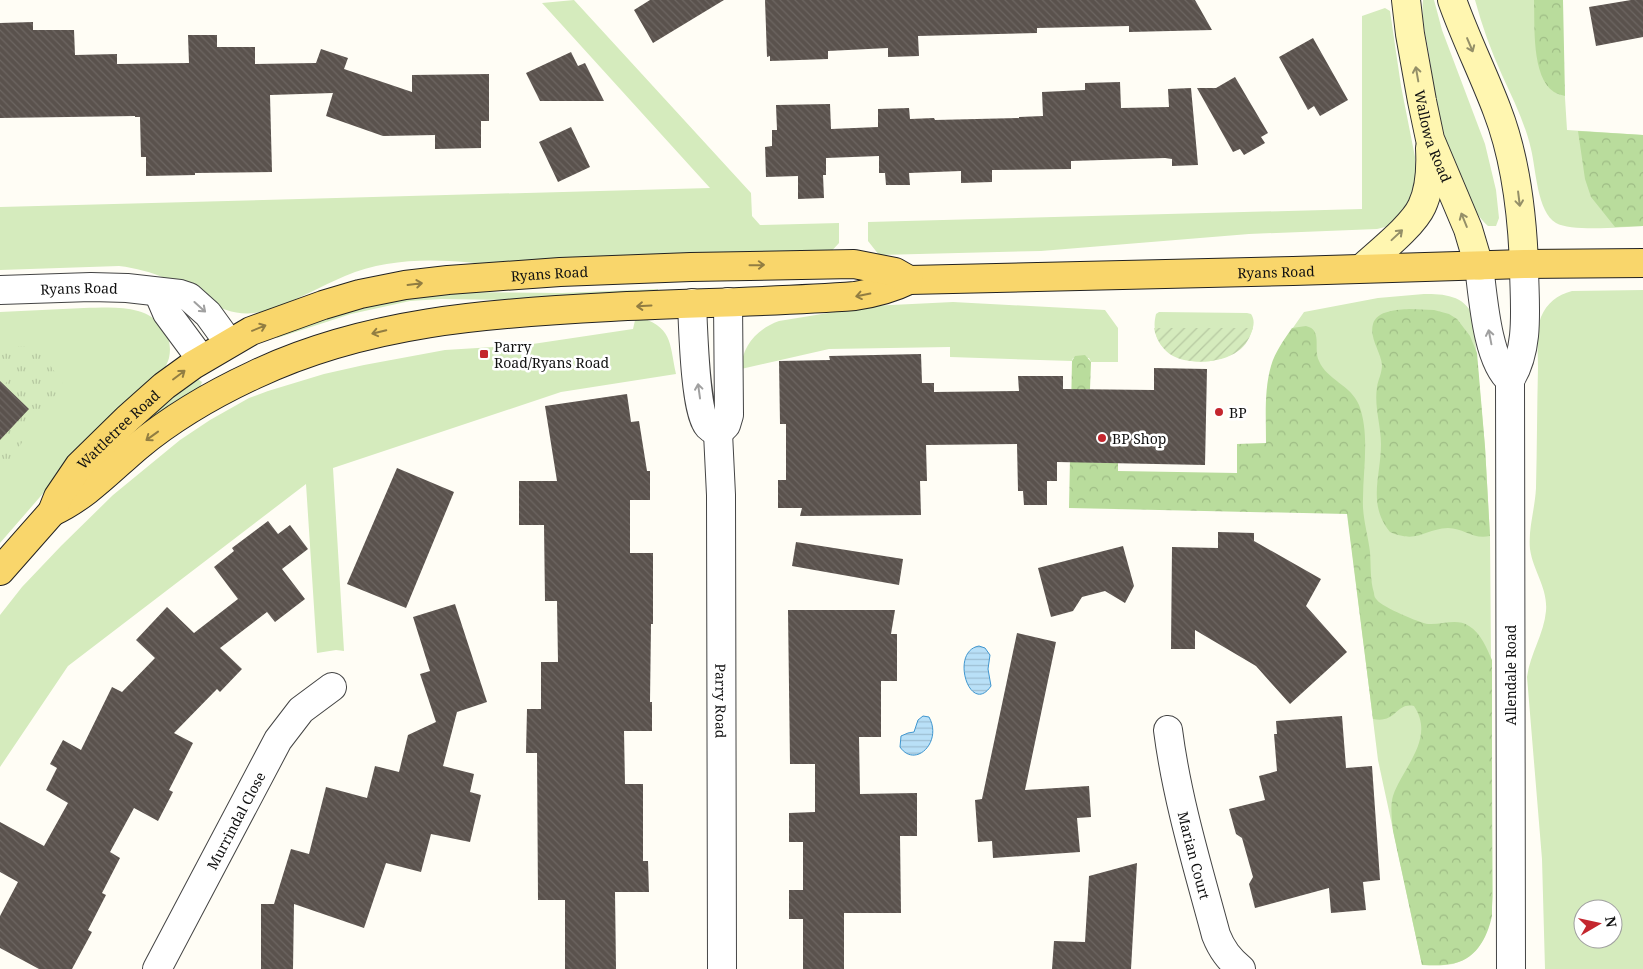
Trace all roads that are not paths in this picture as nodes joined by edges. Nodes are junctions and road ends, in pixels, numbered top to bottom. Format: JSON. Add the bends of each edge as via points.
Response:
{"nodes":[{"id":1,"x":1406,"y":0,"type":"edge"},
{"id":2,"x":1452,"y":0,"type":"edge"},
{"id":3,"x":1430,"y":139,"type":"junction"},
{"id":4,"x":1643,"y":263,"type":"edge"},
{"id":5,"x":1524,"y":264,"type":"junction"},
{"id":6,"x":726,"y":266,"type":"junction"},
{"id":7,"x":1479,"y":266,"type":"junction"},
{"id":8,"x":691,"y":267,"type":"junction"},
{"id":9,"x":1362,"y":268,"type":"junction"},
{"id":10,"x":909,"y":280,"type":"junction"},
{"id":11,"x":0,"y":290,"type":"edge"},
{"id":12,"x":158,"y":292,"type":"junction"},
{"id":13,"x":728,"y":302,"type":"junction"},
{"id":14,"x":692,"y":303,"type":"junction"},
{"id":15,"x":229,"y":343,"type":"junction"},
{"id":16,"x":201,"y":360,"type":"junction"},
{"id":17,"x":251,"y":376,"type":"junction"},
{"id":18,"x":1510,"y":380,"type":"junction"},
{"id":19,"x":222,"y":390,"type":"junction"},
{"id":20,"x":718,"y":433,"type":"junction"},
{"id":21,"x":52,"y":512,"type":"junction"},
{"id":22,"x":0,"y":571,"type":"edge"},
{"id":23,"x":332,"y":687,"type":"dead end"},
{"id":24,"x":1168,"y":730,"type":"dead end"},
{"id":25,"x":157,"y":969,"type":"edge"},
{"id":26,"x":722,"y":969,"type":"edge"},
{"id":27,"x":1241,"y":969,"type":"edge"},
{"id":28,"x":1511,"y":969,"type":"edge"}],
"edges":[{"from":3,"to":1,"type":"main road","name":"Wallowa Road","one_way":true},
{"from":2,"to":5,"type":"main road","one_way":true,"via":[[1497,111],[1508,148],[1519,196]]},
{"from":7,"to":3,"type":"main road","name":"Wallowa Road","one_way":true,"via":[[1468,229]]},
{"from":9,"to":3,"type":"main road","one_way":true,"via":[[1413,220],[1421,208],[1429,178]]},
{"from":4,"to":5,"type":"main road","name":"Ryans Road"},
{"from":5,"to":7,"type":"main road","name":"Ryans Road"},
{"from":5,"to":18,"type":"street","name":"Allendale Road","via":[[1524,330],[1518,363]]},
{"from":6,"to":8,"type":"main road","name":"Ryans Road"},
{"from":6,"to":10,"type":"main road","name":"Ryans Road","one_way":true,"via":[[854,264],[895,272]]},
{"from":6,"to":13,"type":"main road","name":"Parry Road"},
{"from":7,"to":9,"type":"main road","name":"Ryans Road"},
{"from":18,"to":7,"type":"street","one_way":true,"via":[[1504,376],[1495,358]]},
{"from":8,"to":14,"type":"main road"},
{"from":15,"to":8,"type":"main road","name":"Ryans Road","one_way":true,"via":[[281,319],[323,305],[405,285],[560,272]]},
{"from":9,"to":10,"type":"main road","name":"Ryans Road"},
{"from":10,"to":13,"type":"main road","name":"Ryans Road","one_way":true,"via":[[880,292],[855,296]]},
{"from":11,"to":12,"type":"street","name":"Ryans Road","via":[[91,287]]},
{"from":12,"to":15,"type":"street","name":"Ryans Road","one_way":true,"via":[[189,297],[208,314]]},
{"from":12,"to":16,"type":"street","via":[[167,313]]},
{"from":13,"to":14,"type":"main road","name":"Ryans Road"},
{"from":13,"to":20,"type":"street","name":"Parry Road","via":[[729,415],[726,426]]},
{"from":14,"to":17,"type":"main road","name":"Ryans Road","one_way":true,"via":[[552,310],[406,326],[338,343]]},
{"from":20,"to":14,"type":"street","one_way":true,"via":[[708,426],[702,414]]},
{"from":15,"to":16,"type":"main road","name":"Ryans Road"},
{"from":15,"to":17,"type":"main road"},
{"from":16,"to":19,"type":"main road"},
{"from":21,"to":16,"type":"main road","name":"Wattletree Road","one_way":true,"via":[[79,466],[164,386]]},
{"from":17,"to":19,"type":"main road","name":"Ryans Road"},
{"from":18,"to":28,"type":"street","name":"Allendale Road"},
{"from":19,"to":21,"type":"main road","name":"Wattletree Road","one_way":true,"via":[[165,426],[78,498]]},
{"from":20,"to":26,"type":"street","name":"Parry Road"},
{"from":21,"to":22,"type":"main road","name":"Wattletree Road"},
{"from":23,"to":25,"type":"street","name":"Murrindal Close","via":[[301,710],[278,740]]},
{"from":24,"to":27,"type":"street","name":"Marian Court","via":[[1178,792],[1216,935],[1222,950]]}]}
